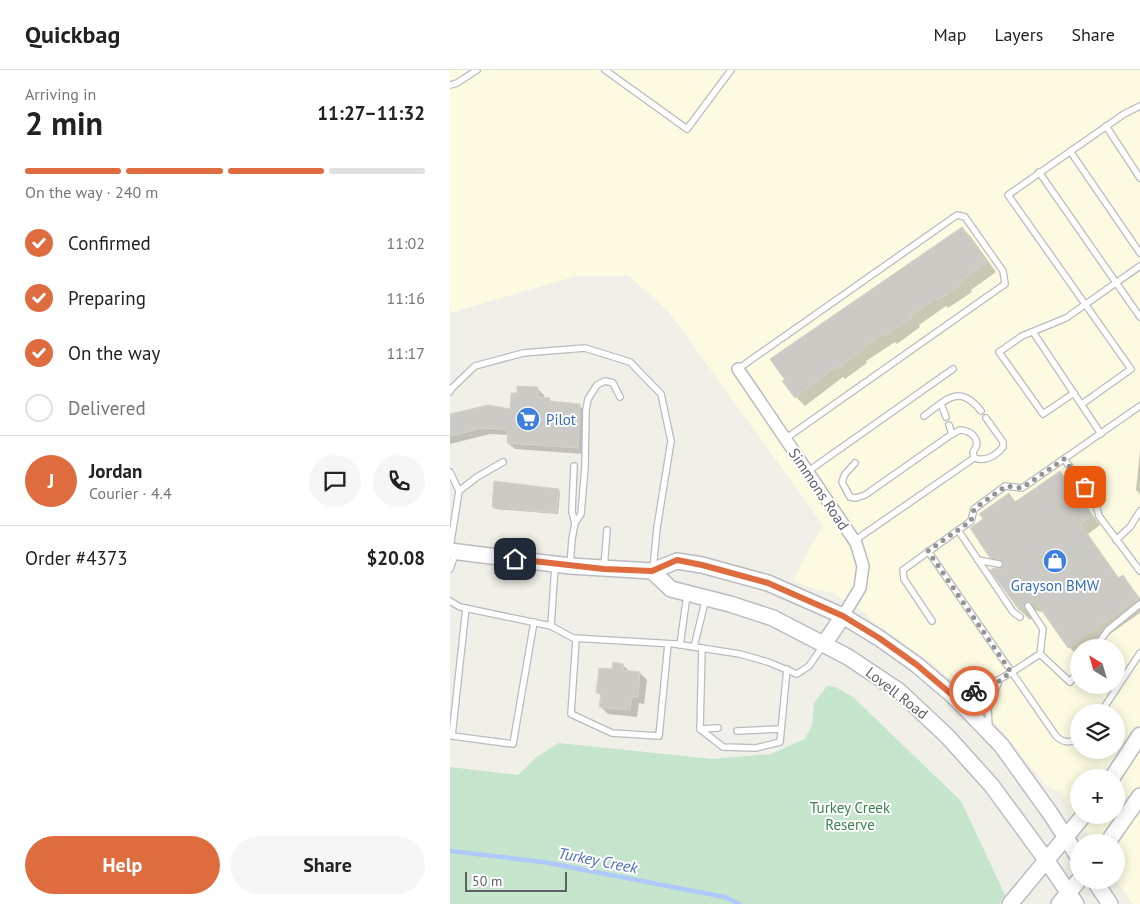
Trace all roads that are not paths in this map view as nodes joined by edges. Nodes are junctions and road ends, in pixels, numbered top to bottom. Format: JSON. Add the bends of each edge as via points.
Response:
{"nodes":[{"id":1,"x":477,"y":70,"type":"edge"},
{"id":2,"x":606,"y":70,"type":"edge"},
{"id":3,"x":731,"y":70,"type":"edge"},
{"id":4,"x":450,"y":85,"type":"edge"},
{"id":5,"x":1140,"y":106,"type":"edge"},
{"id":6,"x":1106,"y":126,"type":"junction"},
{"id":7,"x":1070,"y":151,"type":"junction"},
{"id":8,"x":1039,"y":172,"type":"junction"},
{"id":9,"x":1140,"y":178,"type":"edge"},
{"id":10,"x":1140,"y":253,"type":"edge"},
{"id":11,"x":1140,"y":266,"type":"edge"},
{"id":12,"x":1116,"y":282,"type":"junction"},
{"id":13,"x":1085,"y":304,"type":"junction"},
{"id":14,"x":1140,"y":317,"type":"edge"},
{"id":15,"x":1033,"y":332,"type":"junction"},
{"id":16,"x":738,"y":369,"type":"joint"},
{"id":17,"x":954,"y":369,"type":"dead end"},
{"id":18,"x":450,"y":392,"type":"edge"},
{"id":19,"x":1074,"y":393,"type":"junction"},
{"id":20,"x":620,"y":397,"type":"dead end"},
{"id":21,"x":941,"y":404,"type":"junction"},
{"id":22,"x":1082,"y":404,"type":"junction"},
{"id":23,"x":1140,"y":406,"type":"edge"},
{"id":24,"x":981,"y":411,"type":"dead end"},
{"id":25,"x":924,"y":416,"type":"dead end"},
{"id":26,"x":946,"y":417,"type":"dead end"},
{"id":27,"x":986,"y":418,"type":"dead end"},
{"id":28,"x":948,"y":424,"type":"dead end"},
{"id":29,"x":952,"y":434,"type":"junction"},
{"id":30,"x":1101,"y":434,"type":"junction"},
{"id":31,"x":785,"y":439,"type":"junction"},
{"id":32,"x":974,"y":458,"type":"junction"},
{"id":33,"x":1064,"y":459,"type":"junction"},
{"id":34,"x":503,"y":462,"type":"dead end"},
{"id":35,"x":855,"y":463,"type":"dead end"},
{"id":36,"x":574,"y":466,"type":"dead end"},
{"id":37,"x":450,"y":472,"type":"edge"},
{"id":38,"x":807,"y":472,"type":"junction"},
{"id":39,"x":458,"y":491,"type":"junction"},
{"id":40,"x":1140,"y":511,"type":"edge"},
{"id":41,"x":575,"y":523,"type":"junction"},
{"id":42,"x":607,"y":530,"type":"dead end"},
{"id":43,"x":958,"y":530,"type":"junction"},
{"id":44,"x":1116,"y":540,"type":"junction"},
{"id":45,"x":854,"y":541,"type":"junction"},
{"id":46,"x":452,"y":550,"type":"edge"},
{"id":47,"x":928,"y":551,"type":"junction"},
{"id":48,"x":978,"y":560,"type":"junction"},
{"id":49,"x":555,"y":564,"type":"junction"},
{"id":50,"x":999,"y":564,"type":"dead end"},
{"id":51,"x":570,"y":566,"type":"junction"},
{"id":52,"x":450,"y":569,"type":"edge"},
{"id":53,"x":604,"y":569,"type":"junction"},
{"id":54,"x":652,"y":571,"type":"junction"},
{"id":55,"x":1140,"y":571,"type":"edge"},
{"id":56,"x":687,"y":593,"type":"junction"},
{"id":57,"x":706,"y":598,"type":"junction"},
{"id":58,"x":450,"y":601,"type":"edge"},
{"id":59,"x":1140,"y":604,"type":"edge"},
{"id":60,"x":1028,"y":606,"type":"dead end"},
{"id":61,"x":466,"y":608,"type":"junction"},
{"id":62,"x":843,"y":616,"type":"junction"},
{"id":63,"x":1020,"y":616,"type":"dead end"},
{"id":64,"x":932,"y":621,"type":"dead end"},
{"id":65,"x":534,"y":622,"type":"junction"},
{"id":66,"x":551,"y":626,"type":"junction"},
{"id":67,"x":576,"y":639,"type":"junction"},
{"id":68,"x":1102,"y":639,"type":"edge"},
{"id":69,"x":668,"y":644,"type":"junction"},
{"id":70,"x":824,"y":644,"type":"junction"},
{"id":71,"x":680,"y":645,"type":"junction"},
{"id":72,"x":694,"y":647,"type":"junction"},
{"id":73,"x":702,"y":648,"type":"junction"},
{"id":74,"x":1140,"y":653,"type":"edge"},
{"id":75,"x":1040,"y":654,"type":"junction"},
{"id":76,"x":786,"y":670,"type":"junction"},
{"id":77,"x":1011,"y":672,"type":"junction"},
{"id":78,"x":999,"y":681,"type":"junction"},
{"id":79,"x":1070,"y":682,"type":"edge"},
{"id":80,"x":951,"y":694,"type":"junction"},
{"id":81,"x":1106,"y":704,"type":"edge"},
{"id":82,"x":718,"y":728,"type":"dead end"},
{"id":83,"x":700,"y":729,"type":"junction"},
{"id":84,"x":781,"y":729,"type":"junction"},
{"id":85,"x":737,"y":731,"type":"dead end"},
{"id":86,"x":990,"y":734,"type":"junction"},
{"id":87,"x":1140,"y":735,"type":"edge"},
{"id":88,"x":1070,"y":743,"type":"edge"},
{"id":89,"x":1118,"y":769,"type":"edge"},
{"id":90,"x":1140,"y":796,"type":"edge"},
{"id":91,"x":1077,"y":824,"type":"edge"},
{"id":92,"x":1114,"y":834,"type":"edge"},
{"id":93,"x":1066,"y":838,"type":"junction"},
{"id":94,"x":1070,"y":844,"type":"edge"},
{"id":95,"x":1047,"y":861,"type":"junction"},
{"id":96,"x":1074,"y":889,"type":"edge"},
{"id":97,"x":1100,"y":889,"type":"edge"},
{"id":98,"x":1068,"y":900,"type":"edge"},
{"id":99,"x":1010,"y":904,"type":"edge"},
{"id":100,"x":1110,"y":904,"type":"edge"}],
"edges":[{"from":1,"to":4,"type":"lane","via":[[457,84]]},
{"from":2,"to":3,"type":"lane","via":[[687,129]]},
{"from":5,"to":6,"type":"lane"},
{"from":6,"to":7,"type":"lane"},
{"from":6,"to":9,"type":"lane"},
{"from":7,"to":8,"type":"lane"},
{"from":7,"to":10,"type":"lane"},
{"from":8,"to":12,"type":"lane"},
{"from":8,"to":13,"type":"lane","via":[[1008,195]]},
{"from":11,"to":12,"type":"lane"},
{"from":12,"to":13,"type":"lane"},
{"from":12,"to":14,"type":"lane"},
{"from":13,"to":15,"type":"lane","via":[[1066,318]]},
{"from":13,"to":22,"type":"lane","via":[[1131,369]]},
{"from":15,"to":19,"type":"lane"},
{"from":15,"to":19,"type":"lane","via":[[999,352],[1043,414]]},
{"from":16,"to":31,"type":"street","name":"Simmons Road"},
{"from":16,"to":31,"type":"lane","via":[[957,215],[965,217],[1003,270],[1004,284]]},
{"from":17,"to":38,"type":"lane"},
{"from":18,"to":54,"type":"lane","via":[[475,366],[523,353],[585,348],[630,362],[661,394],[670,441]]},
{"from":19,"to":22,"type":"lane"},
{"from":20,"to":41,"type":"lane","via":[[613,383],[605,381],[597,385],[588,398],[582,505]]},
{"from":21,"to":24,"type":"lane","via":[[953,397],[964,396]]},
{"from":21,"to":25,"type":"lane"},
{"from":21,"to":26,"type":"lane"},
{"from":22,"to":30,"type":"lane"},
{"from":23,"to":30,"type":"lane"},
{"from":27,"to":32,"type":"lane","via":[[1003,442],[1003,447],[985,460]]},
{"from":28,"to":29,"type":"lane"},
{"from":29,"to":32,"type":"lane","via":[[965,430],[974,435],[977,440]]},
{"from":29,"to":35,"type":"lane","via":[[866,495],[856,498],[850,497],[842,482]]},
{"from":30,"to":33,"type":"lane"},
{"from":31,"to":38,"type":"street","name":"Simmons Road"},
{"from":32,"to":45,"type":"lane"},
{"from":33,"to":43,"type":"lane","via":[[1022,488],[1006,486],[974,509],[971,521]]},
{"from":33,"to":44,"type":"lane","via":[[1095,501],[1099,516]]},
{"from":34,"to":39,"type":"lane"},
{"from":36,"to":41,"type":"lane","via":[[572,512]]},
{"from":37,"to":39,"type":"lane"},
{"from":38,"to":45,"type":"street","name":"Simmons Road"},
{"from":39,"to":46,"type":"lane"},
{"from":40,"to":44,"type":"lane"},
{"from":41,"to":51,"type":"lane"},
{"from":42,"to":53,"type":"lane"},
{"from":43,"to":47,"type":"lane"},
{"from":43,"to":48,"type":"lane"},
{"from":44,"to":55,"type":"lane"},
{"from":45,"to":62,"type":"street","name":"Simmons Road","via":[[863,566],[860,588]]},
{"from":46,"to":49,"type":"main road"},
{"from":46,"to":52,"type":"lane"},
{"from":47,"to":64,"type":"lane","via":[[903,570],[904,579]]},
{"from":47,"to":77,"type":"lane"},
{"from":48,"to":50,"type":"lane"},
{"from":48,"to":63,"type":"lane","via":[[1013,612]]},
{"from":49,"to":51,"type":"main road"},
{"from":49,"to":66,"type":"lane"},
{"from":51,"to":53,"type":"main road"},
{"from":53,"to":54,"type":"main road"},
{"from":54,"to":56,"type":"main road","name":"Lovell Road","via":[[671,589]]},
{"from":54,"to":62,"type":"main road","via":[[677,560],[702,565],[768,583]]},
{"from":56,"to":57,"type":"main road","name":"Lovell Road"},
{"from":56,"to":71,"type":"lane"},
{"from":57,"to":70,"type":"main road","name":"Lovell Road","via":[[773,618]]},
{"from":57,"to":72,"type":"lane"},
{"from":58,"to":61,"type":"lane"},
{"from":59,"to":68,"type":"lane"},
{"from":60,"to":75,"type":"lane","via":[[1043,630]]},
{"from":61,"to":65,"type":"lane"},
{"from":61,"to":65,"type":"lane","via":[[452,736],[512,744]]},
{"from":62,"to":70,"type":"main road"},
{"from":62,"to":80,"type":"main road","via":[[917,665]]},
{"from":65,"to":66,"type":"lane"},
{"from":66,"to":67,"type":"lane"},
{"from":67,"to":69,"type":"lane"},
{"from":67,"to":69,"type":"lane","via":[[571,714],[612,733],[659,736]]},
{"from":69,"to":71,"type":"lane"},
{"from":70,"to":76,"type":"lane","via":[[809,666],[797,674]]},
{"from":70,"to":95,"type":"main road","name":"Lovell Road","via":[[875,674],[926,715],[1001,797]]},
{"from":71,"to":72,"type":"lane"},
{"from":72,"to":73,"type":"lane"},
{"from":73,"to":76,"type":"lane","via":[[740,654]]},
{"from":73,"to":83,"type":"lane"},
{"from":74,"to":81,"type":"lane"},
{"from":75,"to":77,"type":"lane"},
{"from":75,"to":79,"type":"lane"},
{"from":76,"to":84,"type":"lane"},
{"from":77,"to":78,"type":"lane"},
{"from":77,"to":88,"type":"lane","via":[[1061,741]]},
{"from":78,"to":80,"type":"lane","via":[[973,691]]},
{"from":78,"to":86,"type":"lane","via":[[988,709]]},
{"from":80,"to":86,"type":"main road"},
{"from":82,"to":83,"type":"lane"},
{"from":83,"to":84,"type":"lane","via":[[723,747],[756,748],[780,742]]},
{"from":84,"to":85,"type":"lane"},
{"from":86,"to":93,"type":"main road"},
{"from":87,"to":89,"type":"main road"},
{"from":90,"to":92,"type":"main road"},
{"from":91,"to":93,"type":"main road"},
{"from":93,"to":94,"type":"main road"},
{"from":93,"to":95,"type":"main road"},
{"from":95,"to":98,"type":"main road","name":"Lovell Road"},
{"from":95,"to":99,"type":"main road"},
{"from":96,"to":98,"type":"main road"},
{"from":97,"to":100,"type":"main road"}]}
